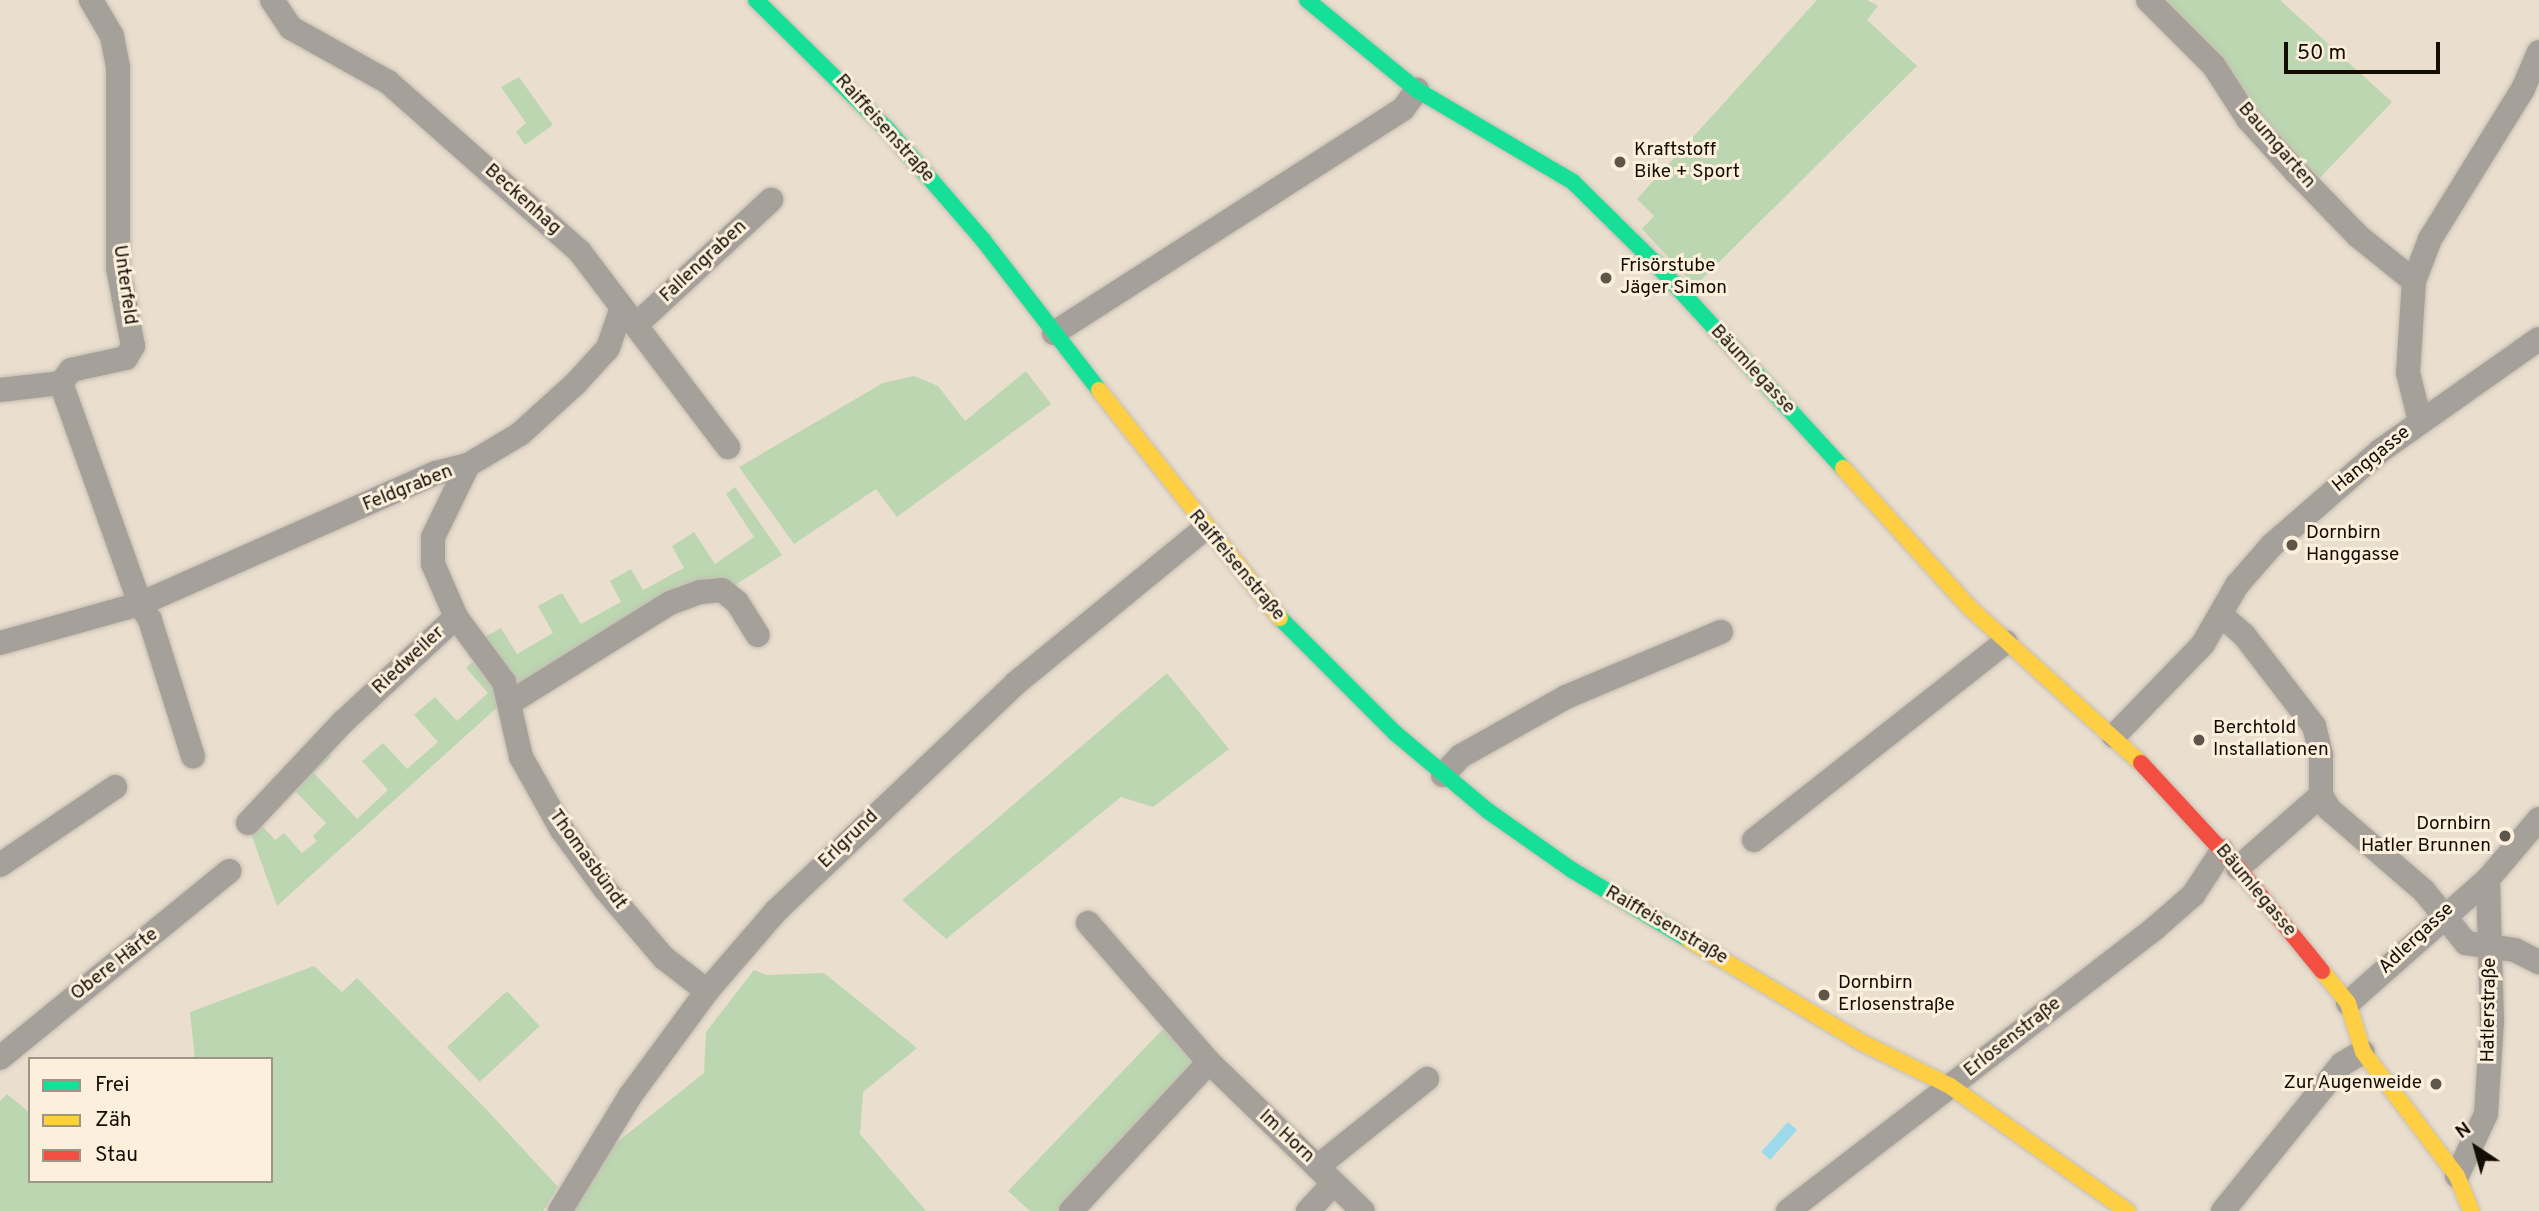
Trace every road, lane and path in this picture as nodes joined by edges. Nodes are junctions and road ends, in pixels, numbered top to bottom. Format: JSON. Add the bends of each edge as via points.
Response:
{"nodes":[{"id":1,"x":91,"y":0,"type":"edge"},
{"id":2,"x":272,"y":0,"type":"edge"},
{"id":3,"x":756,"y":0,"type":"edge"},
{"id":4,"x":1307,"y":0,"type":"edge"},
{"id":5,"x":2148,"y":0,"type":"edge"},
{"id":6,"x":2539,"y":52,"type":"edge"},
{"id":7,"x":1418,"y":90,"type":"junction"},
{"id":8,"x":771,"y":200,"type":"dead end"},
{"id":9,"x":2414,"y":281,"type":"junction"},
{"id":10,"x":630,"y":315,"type":"junction"},
{"id":11,"x":1055,"y":333,"type":"junction"},
{"id":12,"x":2539,"y":340,"type":"edge"},
{"id":13,"x":61,"y":383,"type":"junction"},
{"id":14,"x":0,"y":390,"type":"edge"},
{"id":15,"x":2420,"y":421,"type":"junction"},
{"id":16,"x":728,"y":447,"type":"dead end"},
{"id":17,"x":468,"y":465,"type":"junction"},
{"id":18,"x":1204,"y":529,"type":"junction"},
{"id":19,"x":140,"y":604,"type":"junction"},
{"id":20,"x":2222,"y":616,"type":"junction"},
{"id":21,"x":456,"y":617,"type":"junction"},
{"id":22,"x":1721,"y":632,"type":"dead end"},
{"id":23,"x":758,"y":635,"type":"dead end"},
{"id":24,"x":2006,"y":642,"type":"junction"},
{"id":25,"x":0,"y":643,"type":"edge"},
{"id":26,"x":511,"y":702,"type":"junction"},
{"id":27,"x":2114,"y":736,"type":"junction"},
{"id":28,"x":193,"y":756,"type":"dead end"},
{"id":29,"x":1443,"y":775,"type":"junction"},
{"id":30,"x":115,"y":788,"type":"dead end"},
{"id":31,"x":2321,"y":795,"type":"junction"},
{"id":32,"x":2539,"y":819,"type":"edge"},
{"id":33,"x":248,"y":823,"type":"dead end"},
{"id":34,"x":1754,"y":840,"type":"dead end"},
{"id":35,"x":2230,"y":859,"type":"junction"},
{"id":36,"x":0,"y":865,"type":"edge"},
{"id":37,"x":229,"y":871,"type":"dead end"},
{"id":38,"x":2488,"y":878,"type":"junction"},
{"id":39,"x":2442,"y":918,"type":"junction"},
{"id":40,"x":1088,"y":923,"type":"dead end"},
{"id":41,"x":2491,"y":947,"type":"junction"},
{"id":42,"x":2539,"y":962,"type":"edge"},
{"id":43,"x":707,"y":991,"type":"junction"},
{"id":44,"x":2348,"y":1003,"type":"junction"},
{"id":45,"x":2363,"y":1052,"type":"junction"},
{"id":46,"x":0,"y":1058,"type":"edge"},
{"id":47,"x":1209,"y":1062,"type":"junction"},
{"id":48,"x":1427,"y":1079,"type":"dead end"},
{"id":49,"x":1947,"y":1102,"type":"junction"},
{"id":50,"x":2026,"y":1143,"type":"junction"},
{"id":51,"x":1326,"y":1175,"type":"junction"},
{"id":52,"x":2457,"y":1176,"type":"junction"},
{"id":53,"x":1797,"y":1208,"type":"edge"},
{"id":54,"x":560,"y":1211,"type":"edge"},
{"id":55,"x":1071,"y":1211,"type":"edge"},
{"id":56,"x":1308,"y":1211,"type":"edge"},
{"id":57,"x":1363,"y":1211,"type":"edge"},
{"id":58,"x":2127,"y":1211,"type":"edge"},
{"id":59,"x":2222,"y":1211,"type":"edge"},
{"id":60,"x":2471,"y":1211,"type":"edge"}],
"edges":[{"from":1,"to":13,"type":"street","name":"Unterfeld","via":[[112,36],[118,67],[118,268],[133,346],[126,358],[71,370]]},
{"from":2,"to":10,"type":"street","name":"Beckenhag","via":[[291,28],[387,82],[507,185],[580,252]]},
{"from":3,"to":11,"type":"street","name":"Raiffeisenstraße","via":[[887,129]]},
{"from":4,"to":7,"type":"street","name":"Bäumlegasse"},
{"from":5,"to":9,"type":"street","name":"Baumgarten","via":[[2214,66],[2248,119],[2297,172],[2358,236]]},
{"from":6,"to":9,"type":"street","name":"Hanggasse","via":[[2523,89],[2430,239]]},
{"from":7,"to":11,"type":"street","via":[[1403,109]]},
{"from":7,"to":24,"type":"street","name":"Bäumlegasse","via":[[1573,182],[1655,263]]},
{"from":8,"to":10,"type":"street","name":"Fallengraben"},
{"from":9,"to":15,"type":"street","name":"Hanggasse","via":[[2408,373]]},
{"from":10,"to":16,"type":"street","name":"Beckenhag"},
{"from":10,"to":17,"type":"street","name":"Feldgraben","via":[[576,383],[520,434]]},
{"from":11,"to":18,"type":"street","name":"Raiffeisenstraße"},
{"from":12,"to":15,"type":"street"},
{"from":13,"to":14,"type":"street","name":"Unterfeld"},
{"from":13,"to":19,"type":"street"},
{"from":15,"to":20,"type":"street","name":"Hanggasse","via":[[2255,562]]},
{"from":17,"to":19,"type":"street","name":"Feldgraben","via":[[436,473]]},
{"from":17,"to":21,"type":"street","name":"Riedweiler","via":[[433,537],[433,564]]},
{"from":18,"to":29,"type":"street","name":"Raiffeisenstraße","via":[[1314,656]]},
{"from":18,"to":43,"type":"street","name":"Erlgrund","via":[[959,735],[776,911]]},
{"from":19,"to":25,"type":"street","name":"Feldgraben"},
{"from":19,"to":28,"type":"street","via":[[150,620]]},
{"from":20,"to":27,"type":"street","name":"Hanggasse","via":[[2203,644]]},
{"from":20,"to":31,"type":"street","via":[[2244,635],[2314,726],[2320,748]]},
{"from":21,"to":26,"type":"street","name":"Thomasbündt","via":[[504,682]]},
{"from":21,"to":33,"type":"street","name":"Riedweiler","via":[[343,722]]},
{"from":22,"to":29,"type":"street","via":[[1566,696],[1461,756]]},
{"from":23,"to":26,"type":"street","via":[[737,602],[722,590],[700,592],[670,603]]},
{"from":24,"to":27,"type":"street","name":"Bäumlegasse"},
{"from":24,"to":34,"type":"street"},
{"from":26,"to":43,"type":"street","name":"Thomasbündt","via":[[521,757],[562,830],[664,958]]},
{"from":27,"to":35,"type":"street","name":"Bäumlegasse"},
{"from":29,"to":49,"type":"street","name":"Raiffeisenstraße","via":[[1572,870],[1861,1042]]},
{"from":30,"to":36,"type":"street"},
{"from":31,"to":35,"type":"street","name":"Erlosenstraße"},
{"from":31,"to":39,"type":"street","via":[[2340,821],[2424,891]]},
{"from":32,"to":38,"type":"street"},
{"from":35,"to":44,"type":"street","name":"Bäumlegasse"},
{"from":35,"to":49,"type":"street","name":"Erlosenstraße","via":[[2164,921]]},
{"from":37,"to":46,"type":"street","name":"Obere Härte"},
{"from":38,"to":39,"type":"street","name":"Adlergasse"},
{"from":38,"to":41,"type":"street","name":"Hatlerstraße","via":[[2486,914]]},
{"from":39,"to":41,"type":"street","via":[[2466,943]]},
{"from":39,"to":44,"type":"street","name":"Adlergasse"},
{"from":40,"to":47,"type":"street","name":"Im Horn"},
{"from":41,"to":42,"type":"street","via":[[2515,950]]},
{"from":41,"to":52,"type":"street","name":"Hatlerstraße","via":[[2486,1114]]},
{"from":43,"to":54,"type":"street","name":"Erlgrund","via":[[630,1096]]},
{"from":44,"to":45,"type":"street","name":"Bäumlegasse"},
{"from":45,"to":52,"type":"street","name":"Bäumlegasse"},
{"from":45,"to":59,"type":"street","via":[[2343,1064]]},
{"from":47,"to":51,"type":"street","name":"Im Horn"},
{"from":47,"to":55,"type":"street"},
{"from":48,"to":51,"type":"street"},
{"from":49,"to":50,"type":"street","name":"Raiffeisenstraße"},
{"from":49,"to":50,"type":"street","name":"Raiffeisenstraße"},
{"from":49,"to":53,"type":"street","name":"Erlosenstraße"},
{"from":50,"to":58,"type":"street","name":"Raiffeisenstraße"},
{"from":51,"to":56,"type":"street"},
{"from":51,"to":57,"type":"street","name":"Im Horn"},
{"from":52,"to":60,"type":"street"}]}
